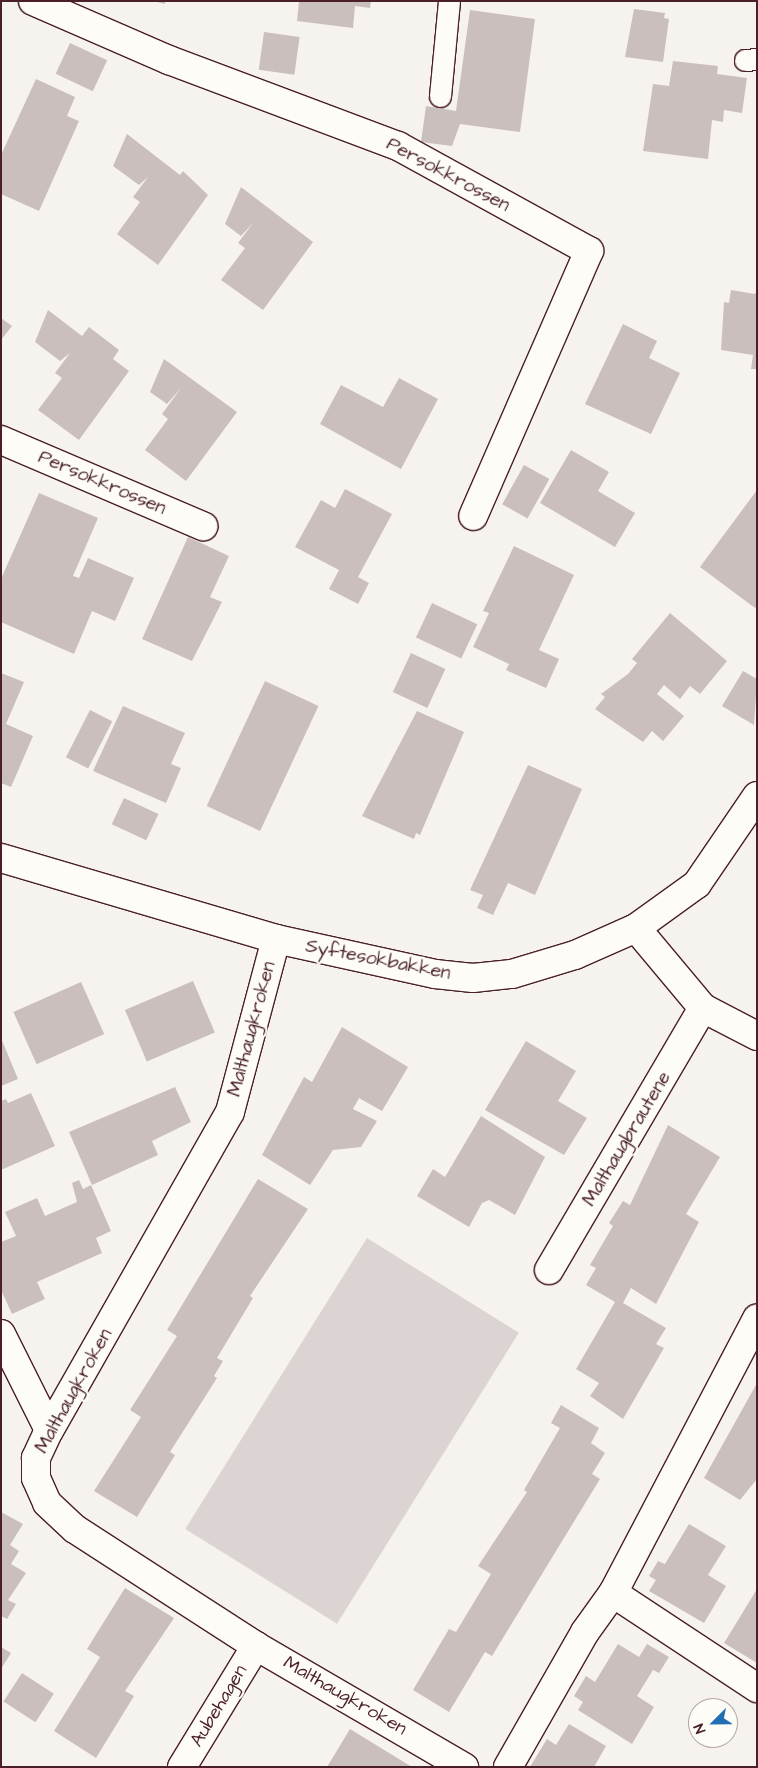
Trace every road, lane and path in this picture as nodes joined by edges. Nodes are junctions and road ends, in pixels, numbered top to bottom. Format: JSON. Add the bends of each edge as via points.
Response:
{"nodes":[{"id":1,"x":33,"y":1,"type":"edge"},
{"id":2,"x":449,"y":1,"type":"edge"},
{"id":3,"x":440,"y":96,"type":"dead end"},
{"id":4,"x":1,"y":440,"type":"edge"},
{"id":5,"x":473,"y":516,"type":"dead end"},
{"id":6,"x":203,"y":526,"type":"dead end"},
{"id":7,"x":757,"y":796,"type":"edge"},
{"id":8,"x":1,"y":858,"type":"edge"},
{"id":9,"x":636,"y":928,"type":"junction"},
{"id":10,"x":276,"y":939,"type":"junction"},
{"id":11,"x":703,"y":1008,"type":"junction"},
{"id":12,"x":757,"y":1036,"type":"edge"},
{"id":13,"x":549,"y":1270,"type":"dead end"},
{"id":14,"x":757,"y":1319,"type":"edge"},
{"id":15,"x":1,"y":1334,"type":"edge"},
{"id":16,"x":49,"y":1430,"type":"junction"},
{"id":17,"x":613,"y":1593,"type":"junction"},
{"id":18,"x":256,"y":1646,"type":"junction"},
{"id":19,"x":757,"y":1688,"type":"edge"},
{"id":20,"x":182,"y":1767,"type":"edge"},
{"id":21,"x":464,"y":1767,"type":"edge"},
{"id":22,"x":508,"y":1767,"type":"edge"}],
"edges":[{"from":1,"to":5,"type":"street","name":"Persokkrossen","via":[[169,60],[398,146],[589,250]]},
{"from":2,"to":3,"type":"lane"},
{"from":4,"to":6,"type":"street","name":"Persokkrossen"},
{"from":7,"to":9,"type":"street","name":"Syftesokbakken","via":[[697,884]]},
{"from":8,"to":10,"type":"street","name":"Syftesokbakken"},
{"from":9,"to":10,"type":"street","name":"Syftesokbakken","via":[[545,965],[473,978],[434,974]]},
{"from":9,"to":11,"type":"street"},
{"from":10,"to":16,"type":"street","name":"Malthaugkroken","via":[[230,1112]]},
{"from":11,"to":12,"type":"street"},
{"from":11,"to":13,"type":"street","name":"Malthaugbrautene"},
{"from":14,"to":17,"type":"street"},
{"from":15,"to":16,"type":"street"},
{"from":16,"to":18,"type":"street","name":"Malthaugkroken","via":[[36,1458],[36,1478],[47,1503],[75,1528]]},
{"from":17,"to":19,"type":"street"},
{"from":17,"to":22,"type":"street","via":[[585,1632]]},
{"from":18,"to":20,"type":"street","name":"Aubehagen"},
{"from":18,"to":21,"type":"street","name":"Malthaugkroken"}]}
